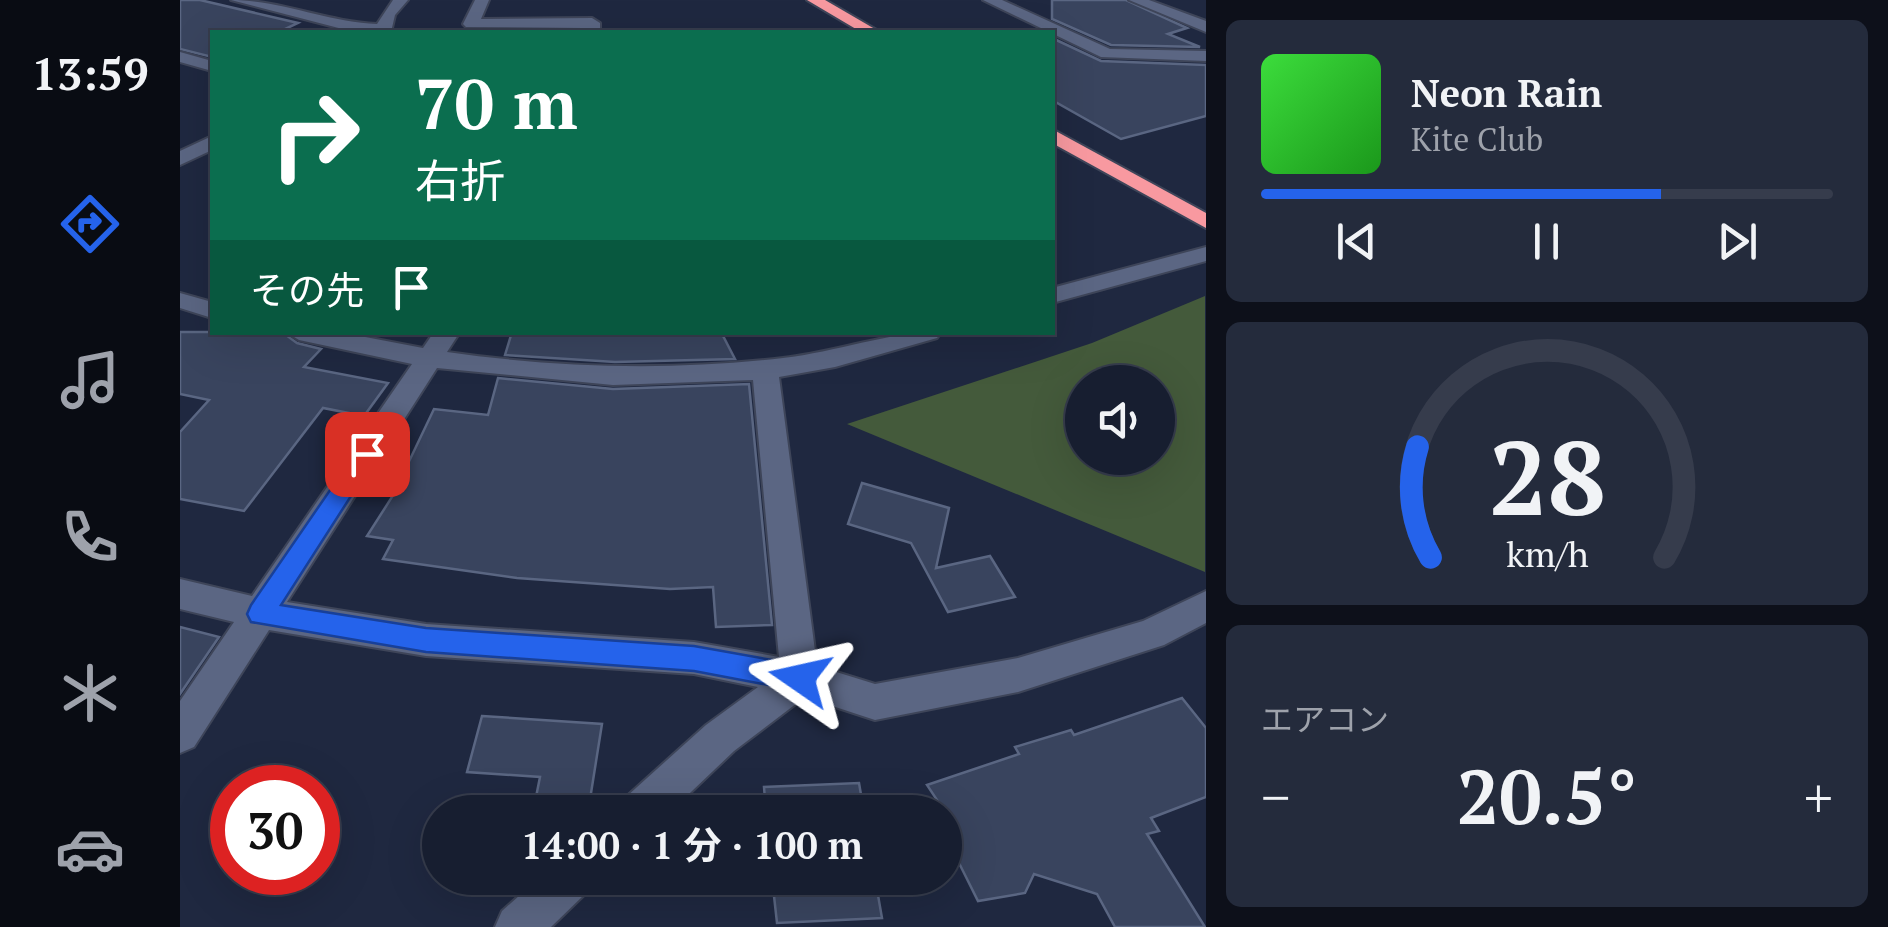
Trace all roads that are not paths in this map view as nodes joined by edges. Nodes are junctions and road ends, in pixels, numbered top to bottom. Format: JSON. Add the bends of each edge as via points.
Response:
{"nodes":[{"id":1,"x":238,"y":0,"type":"edge"},
{"id":2,"x":401,"y":0,"type":"edge"},
{"id":3,"x":482,"y":0,"type":"edge"},
{"id":4,"x":814,"y":0,"type":"edge"},
{"id":5,"x":990,"y":0,"type":"edge"},
{"id":6,"x":1136,"y":0,"type":"edge"},
{"id":7,"x":1206,"y":28,"type":"edge"},
{"id":8,"x":374,"y":30,"type":"edge"},
{"id":9,"x":383,"y":30,"type":"edge"},
{"id":10,"x":592,"y":30,"type":"edge"},
{"id":11,"x":867,"y":30,"type":"edge"},
{"id":12,"x":1206,"y":56,"type":"edge"},
{"id":13,"x":180,"y":57,"type":"edge"},
{"id":14,"x":210,"y":65,"type":"edge"},
{"id":15,"x":1055,"y":137,"type":"edge"},
{"id":16,"x":1206,"y":222,"type":"edge"},
{"id":17,"x":1206,"y":254,"type":"edge"},
{"id":18,"x":1055,"y":295,"type":"edge"},
{"id":19,"x":180,"y":300,"type":"edge"},
{"id":20,"x":210,"y":309,"type":"edge"},
{"id":21,"x":331,"y":335,"type":"edge"},
{"id":22,"x":918,"y":335,"type":"edge"},
{"id":23,"x":439,"y":345,"type":"edge"},
{"id":24,"x":765,"y":370,"type":"junction"},
{"id":25,"x":180,"y":594,"type":"edge"},
{"id":26,"x":1206,"y":606,"type":"edge"},
{"id":27,"x":260,"y":614,"type":"junction"},
{"id":28,"x":800,"y":678,"type":"junction"},
{"id":29,"x":180,"y":734,"type":"edge"},
{"id":30,"x":659,"y":795,"type":"edge"},
{"id":31,"x":553,"y":895,"type":"edge"},
{"id":32,"x":518,"y":927,"type":"edge"}],
"edges":[{"from":1,"to":8,"type":"street"},
{"from":2,"to":9,"type":"street"},
{"from":3,"to":10,"type":"street","via":[[471,24],[592,23]]},
{"from":4,"to":11,"type":"highway"},
{"from":5,"to":12,"type":"street","via":[[1107,54]]},
{"from":6,"to":7,"type":"street"},
{"from":13,"to":14,"type":"street"},
{"from":15,"to":16,"type":"highway"},
{"from":17,"to":18,"type":"street"},
{"from":19,"to":20,"type":"street"},
{"from":21,"to":23,"type":"street"},
{"from":22,"to":24,"type":"street"},
{"from":23,"to":24,"type":"street","via":[[601,375]]},
{"from":23,"to":27,"type":"street"},
{"from":24,"to":28,"type":"street"},
{"from":25,"to":27,"type":"street"},
{"from":26,"to":28,"type":"street","via":[[1150,634],[1018,675],[875,702]]},
{"from":27,"to":28,"type":"street","via":[[426,640],[694,658]]},
{"from":27,"to":29,"type":"street"},
{"from":28,"to":30,"type":"street"},
{"from":31,"to":32,"type":"street"}]}
